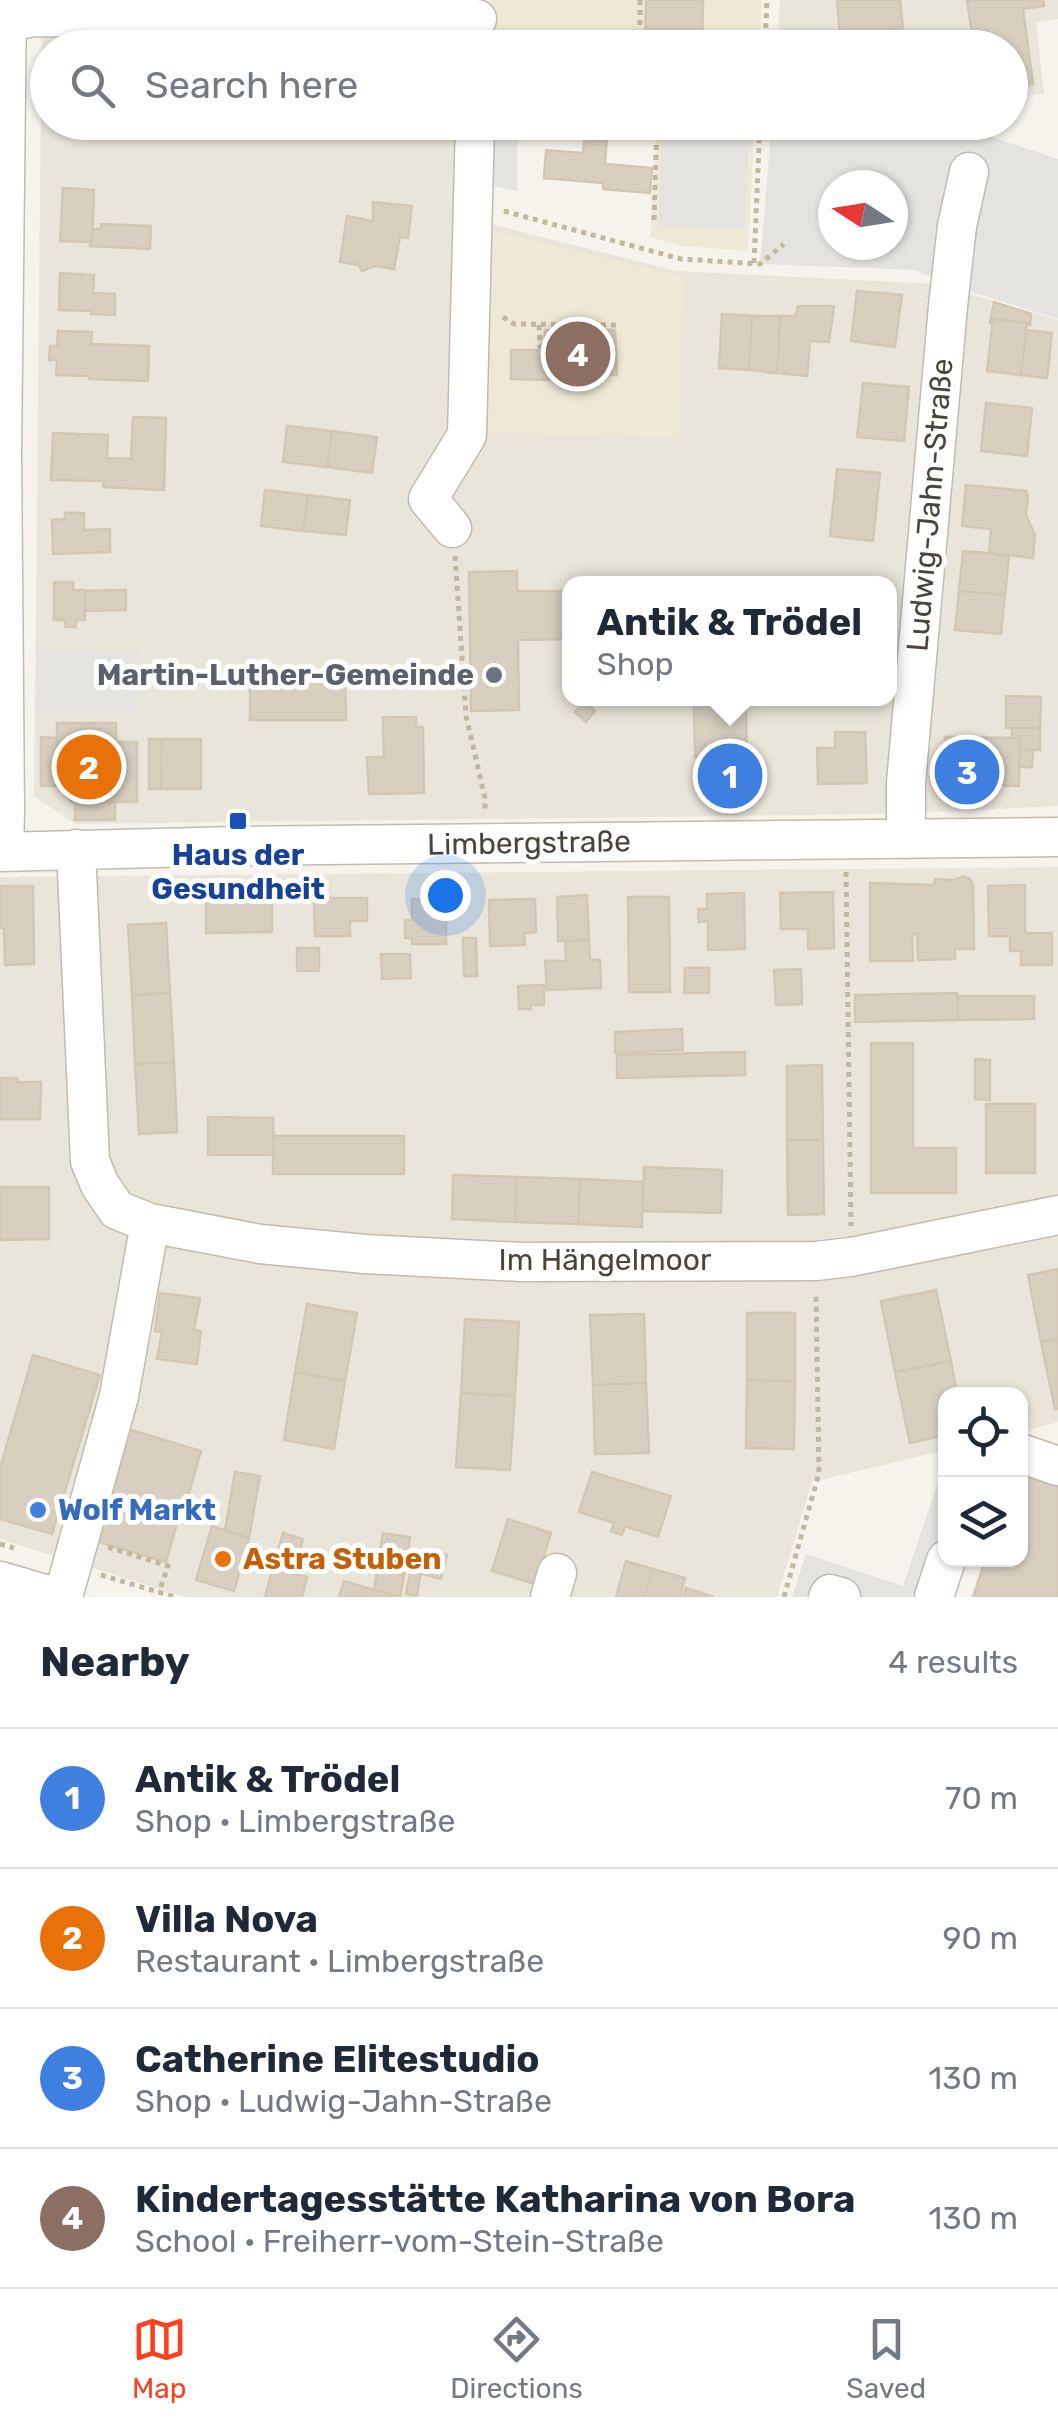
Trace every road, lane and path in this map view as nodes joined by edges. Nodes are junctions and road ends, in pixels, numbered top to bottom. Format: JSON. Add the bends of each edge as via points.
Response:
{"nodes":[{"id":1,"x":640,"y":0,"type":"edge"},
{"id":2,"x":767,"y":0,"type":"edge"},
{"id":3,"x":5,"y":15,"type":"edge"},
{"id":4,"x":478,"y":22,"type":"edge"},
{"id":5,"x":640,"y":30,"type":"edge"},
{"id":6,"x":765,"y":30,"type":"edge"},
{"id":7,"x":474,"y":140,"type":"edge"},
{"id":8,"x":656,"y":140,"type":"edge"},
{"id":9,"x":761,"y":140,"type":"edge"},
{"id":10,"x":968,"y":172,"type":"dead end"},
{"id":11,"x":472,"y":203,"type":"junction"},
{"id":12,"x":654,"y":220,"type":"dead end"},
{"id":13,"x":784,"y":244,"type":"dead end"},
{"id":14,"x":754,"y":263,"type":"junction"},
{"id":15,"x":470,"y":297,"type":"junction"},
{"id":16,"x":539,"y":325,"type":"junction"},
{"id":17,"x":617,"y":325,"type":"dead end"},
{"id":18,"x":545,"y":346,"type":"dead end"},
{"id":19,"x":1,"y":453,"type":"edge"},
{"id":20,"x":452,"y":528,"type":"joint"},
{"id":21,"x":1058,"y":837,"type":"edge"},
{"id":22,"x":846,"y":839,"type":"junction"},
{"id":23,"x":906,"y":839,"type":"junction"},
{"id":24,"x":484,"y":844,"type":"junction"},
{"id":25,"x":76,"y":849,"type":"junction"},
{"id":26,"x":2,"y":852,"type":"edge"},
{"id":27,"x":1058,"y":1215,"type":"edge"},
{"id":28,"x":150,"y":1223,"type":"junction"},
{"id":29,"x":833,"y":1259,"type":"junction"},
{"id":30,"x":1028,"y":1457,"type":"edge"},
{"id":31,"x":1058,"y":1466,"type":"edge"},
{"id":32,"x":105,"y":1546,"type":"dead end"},
{"id":33,"x":944,"y":1567,"type":"edge"},
{"id":34,"x":0,"y":1580,"type":"edge"},
{"id":35,"x":63,"y":1587,"type":"edge"},
{"id":36,"x":159,"y":1592,"type":"dead end"},
{"id":37,"x":784,"y":1597,"type":"edge"},
{"id":38,"x":828,"y":1597,"type":"edge"},
{"id":39,"x":840,"y":1597,"type":"edge"},
{"id":40,"x":934,"y":1597,"type":"edge"}],
"edges":[{"from":1,"to":5,"type":"path"},
{"from":2,"to":6,"type":"path"},
{"from":3,"to":4,"type":"street"},
{"from":3,"to":19,"type":"street"},
{"from":7,"to":11,"type":"street"},
{"from":8,"to":12,"type":"path"},
{"from":9,"to":14,"type":"path"},
{"from":10,"to":23,"type":"street","name":"Ludwig-Jahn-Straße","via":[[948,306]]},
{"from":11,"to":14,"type":"path","via":[[681,259]]},
{"from":11,"to":15,"type":"street"},
{"from":13,"to":14,"type":"path"},
{"from":15,"to":16,"type":"path","via":[[514,324]]},
{"from":15,"to":20,"type":"street","via":[[467,435],[428,500]]},
{"from":16,"to":17,"type":"path"},
{"from":16,"to":18,"type":"path"},
{"from":19,"to":26,"type":"street"},
{"from":20,"to":24,"type":"path","via":[[466,716],[486,798]]},
{"from":21,"to":23,"type":"street","name":"Limbergstraße"},
{"from":22,"to":23,"type":"street","name":"Limbergstraße"},
{"from":22,"to":24,"type":"street","name":"Limbergstraße"},
{"from":22,"to":29,"type":"path"},
{"from":24,"to":25,"type":"street","name":"Limbergstraße"},
{"from":25,"to":26,"type":"street","name":"Limbergstraße"},
{"from":25,"to":28,"type":"street","name":"Im Hängelmoor","via":[[90,1160],[118,1210]]},
{"from":27,"to":29,"type":"street","name":"Im Hängelmoor"},
{"from":28,"to":29,"type":"street","name":"Im Hängelmoor","via":[[260,1244],[384,1255],[521,1262]]},
{"from":28,"to":35,"type":"street","via":[[119,1396]]},
{"from":29,"to":37,"type":"path","via":[[820,1473]]},
{"from":30,"to":31,"type":"street"},
{"from":32,"to":36,"type":"path","via":[[168,1566]]},
{"from":33,"to":40,"type":"street"},
{"from":34,"to":35,"type":"street"},
{"from":38,"to":39,"type":"street"}]}
